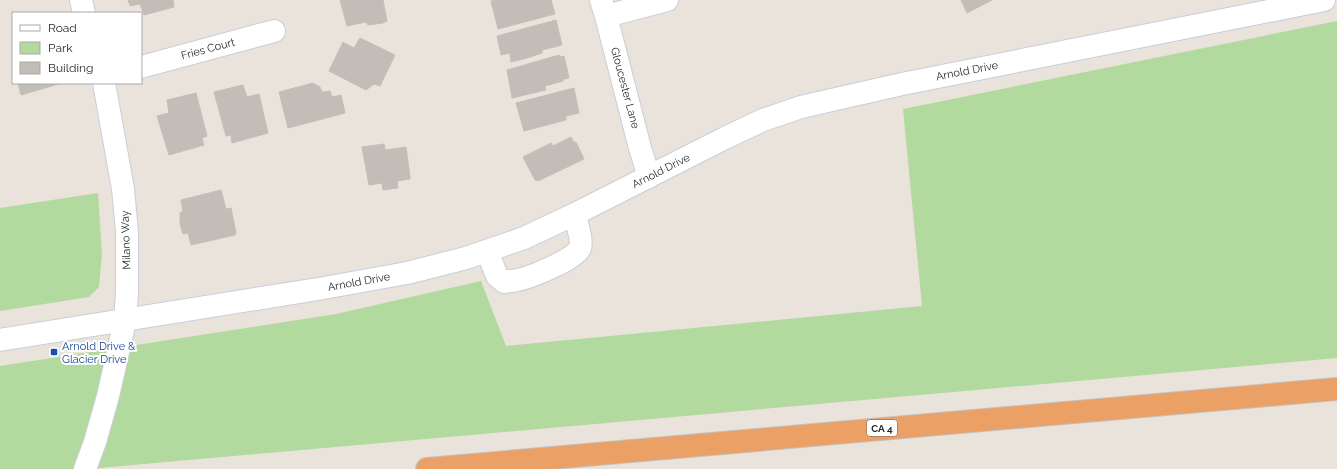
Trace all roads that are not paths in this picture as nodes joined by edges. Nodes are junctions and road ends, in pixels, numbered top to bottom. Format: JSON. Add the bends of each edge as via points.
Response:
{"nodes":[{"id":1,"x":81,"y":0,"type":"edge"},
{"id":2,"x":667,"y":0,"type":"edge"},
{"id":3,"x":1324,"y":0,"type":"edge"},
{"id":4,"x":1296,"y":3,"type":"edge"},
{"id":5,"x":603,"y":8,"type":"edge"},
{"id":6,"x":84,"y":12,"type":"edge"},
{"id":7,"x":274,"y":31,"type":"dead end"},
{"id":8,"x":142,"y":67,"type":"edge"},
{"id":9,"x":104,"y":84,"type":"edge"},
{"id":10,"x":649,"y":177,"type":"junction"},
{"id":11,"x":575,"y":214,"type":"junction"},
{"id":12,"x":487,"y":251,"type":"junction"},
{"id":13,"x":125,"y":320,"type":"junction"},
{"id":14,"x":0,"y":340,"type":"edge"},
{"id":15,"x":1337,"y":389,"type":"edge"},
{"id":16,"x":85,"y":469,"type":"edge"},
{"id":17,"x":427,"y":469,"type":"edge"}],
"edges":[{"from":1,"to":6,"type":"street"},
{"from":2,"to":5,"type":"street"},
{"from":3,"to":4,"type":"street","name":"Arnold Drive"},
{"from":4,"to":10,"type":"street","name":"Arnold Drive","via":[[801,107],[756,123]]},
{"from":5,"to":10,"type":"street","name":"Gloucester Lane"},
{"from":7,"to":8,"type":"street","name":"Fries Court"},
{"from":9,"to":13,"type":"street","name":"Milano Way","via":[[123,189],[127,232]]},
{"from":10,"to":11,"type":"street","name":"Arnold Drive"},
{"from":11,"to":12,"type":"street","name":"Arnold Drive","via":[[524,238]]},
{"from":11,"to":12,"type":"street","via":[[581,248],[576,254],[547,270],[504,282],[497,276]]},
{"from":12,"to":13,"type":"street","name":"Arnold Drive","via":[[407,273]]},
{"from":13,"to":14,"type":"street","name":"Arnold Drive"},
{"from":13,"to":16,"type":"street","name":"Milano Way","via":[[108,396]]},
{"from":15,"to":17,"type":"highway","number":"CA 4"}]}
